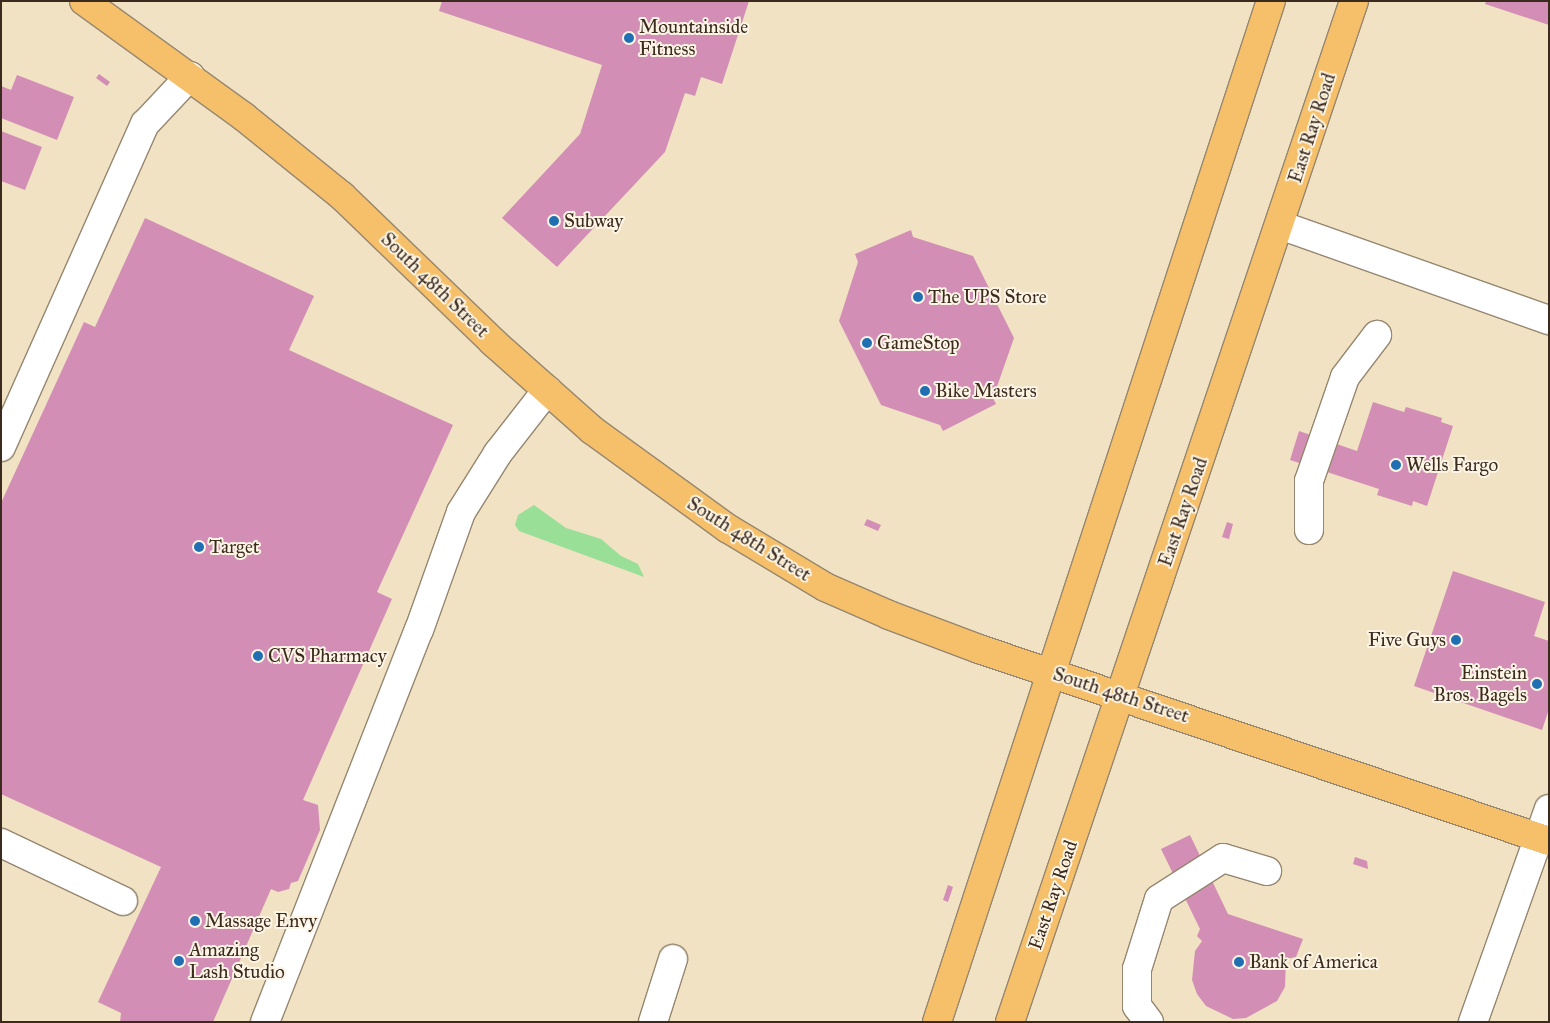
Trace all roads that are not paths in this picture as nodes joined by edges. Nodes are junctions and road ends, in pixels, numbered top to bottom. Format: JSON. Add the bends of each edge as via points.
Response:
{"nodes":[{"id":1,"x":84,"y":1,"type":"edge"},
{"id":2,"x":1271,"y":1,"type":"edge"},
{"id":3,"x":1354,"y":1,"type":"edge"},
{"id":4,"x":190,"y":76,"type":"junction"},
{"id":5,"x":1280,"y":225,"type":"junction"},
{"id":6,"x":1549,"y":320,"type":"edge"},
{"id":7,"x":1377,"y":335,"type":"dead end"},
{"id":8,"x":547,"y":390,"type":"junction"},
{"id":9,"x":1,"y":446,"type":"edge"},
{"id":10,"x":1309,"y":530,"type":"dead end"},
{"id":11,"x":1053,"y":673,"type":"junction"},
{"id":12,"x":1120,"y":694,"type":"junction"},
{"id":13,"x":1549,"y":809,"type":"edge"},
{"id":14,"x":1544,"y":839,"type":"edge"},
{"id":15,"x":1,"y":843,"type":"edge"},
{"id":16,"x":1268,"y":871,"type":"dead end"},
{"id":17,"x":123,"y":900,"type":"dead end"},
{"id":18,"x":673,"y":959,"type":"dead end"},
{"id":19,"x":265,"y":1022,"type":"edge"},
{"id":20,"x":653,"y":1022,"type":"edge"},
{"id":21,"x":937,"y":1022,"type":"edge"},
{"id":22,"x":1010,"y":1022,"type":"edge"},
{"id":23,"x":1150,"y":1022,"type":"edge"},
{"id":24,"x":1473,"y":1022,"type":"edge"}],
"edges":[{"from":1,"to":4,"type":"main road","name":"South 48th Street"},
{"from":2,"to":11,"type":"main road"},
{"from":3,"to":5,"type":"main road","name":"East Ray Road"},
{"from":4,"to":8,"type":"main road","name":"South 48th Street","via":[[342,196]]},
{"from":4,"to":9,"type":"lane","via":[[144,124]]},
{"from":5,"to":6,"type":"lane"},
{"from":5,"to":12,"type":"main road","name":"East Ray Road"},
{"from":7,"to":10,"type":"lane","via":[[1345,377],[1309,481]]},
{"from":8,"to":11,"type":"main road","name":"South 48th Street","via":[[592,430],[686,499],[825,587],[889,615]]},
{"from":8,"to":19,"type":"lane","via":[[498,453],[461,512],[419,630]]},
{"from":11,"to":12,"type":"main road","name":"South 48th Street"},
{"from":11,"to":21,"type":"main road"},
{"from":12,"to":14,"type":"main road","name":"South 48th Street"},
{"from":12,"to":22,"type":"main road","name":"East Ray Road"},
{"from":13,"to":14,"type":"lane"},
{"from":14,"to":24,"type":"lane"},
{"from":15,"to":17,"type":"lane"},
{"from":16,"to":23,"type":"lane","via":[[1223,858],[1159,899],[1137,969],[1137,1006]]},
{"from":18,"to":20,"type":"lane"}]}
